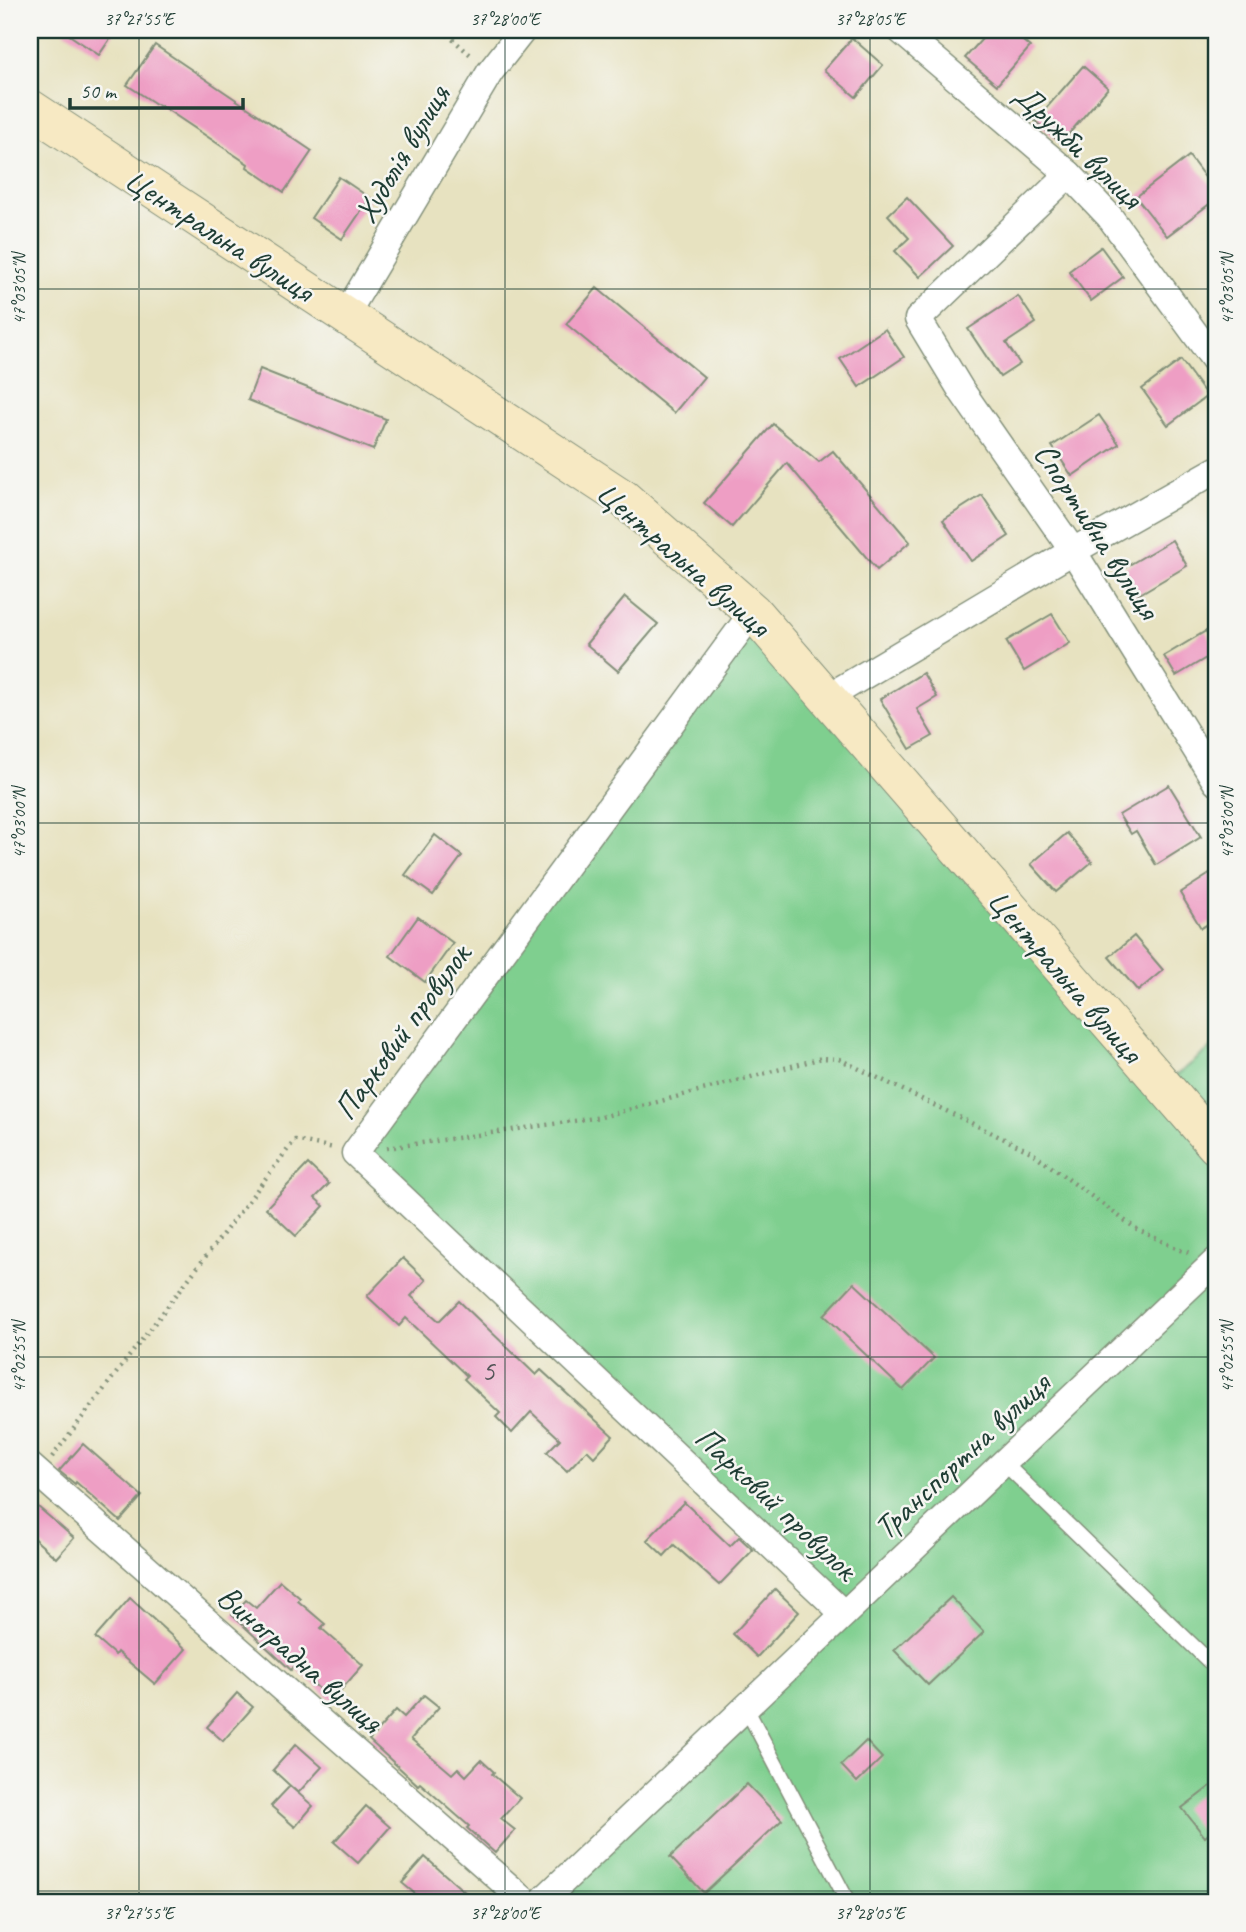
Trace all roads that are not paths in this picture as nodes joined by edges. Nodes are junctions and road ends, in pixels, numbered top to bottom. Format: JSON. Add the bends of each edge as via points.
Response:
{"nodes":[{"id":1,"x":523,"y":30,"type":"edge"},
{"id":2,"x":900,"y":30,"type":"edge"},
{"id":3,"x":30,"y":108,"type":"edge"},
{"id":4,"x":1069,"y":174,"type":"junction"},
{"id":5,"x":345,"y":316,"type":"junction"},
{"id":6,"x":1216,"y":362,"type":"edge"},
{"id":7,"x":1216,"y":470,"type":"edge"},
{"id":8,"x":1073,"y":551,"type":"junction"},
{"id":9,"x":753,"y":612,"type":"junction"},
{"id":10,"x":828,"y":697,"type":"junction"},
{"id":11,"x":1216,"y":782,"type":"edge"},
{"id":12,"x":1216,"y":1146,"type":"edge"},
{"id":13,"x":1210,"y":1259,"type":"edge"},
{"id":14,"x":1004,"y":1463,"type":"junction"},
{"id":15,"x":34,"y":1470,"type":"edge"},
{"id":16,"x":845,"y":1614,"type":"junction"},
{"id":17,"x":1216,"y":1668,"type":"edge"},
{"id":18,"x":746,"y":1708,"type":"junction"},
{"id":19,"x":526,"y":1902,"type":"edge"},
{"id":20,"x":541,"y":1902,"type":"edge"},
{"id":21,"x":848,"y":1902,"type":"edge"}],
"edges":[{"from":1,"to":5,"type":"street","name":"Худолія вулиця","via":[[490,72]]},
{"from":2,"to":4,"type":"street","name":"Дружби вулиця"},
{"from":3,"to":5,"type":"street","name":"Центральна вулиця"},
{"from":4,"to":6,"type":"street","name":"Дружби вулиця","via":[[1109,216]]},
{"from":4,"to":8,"type":"street","name":"Спортивна вулиця","via":[[918,319],[961,390]]},
{"from":5,"to":9,"type":"street","name":"Центральна вулиця","via":[[623,498]]},
{"from":7,"to":8,"type":"street"},
{"from":8,"to":10,"type":"street"},
{"from":8,"to":11,"type":"street","name":"Спортивна вулиця"},
{"from":9,"to":10,"type":"street","name":"Центральна вулиця"},
{"from":9,"to":16,"type":"street","name":"Парковий провулок","via":[[355,1153]]},
{"from":10,"to":12,"type":"street","name":"Центральна вулиця"},
{"from":13,"to":14,"type":"street","name":"Транспортна вулиця"},
{"from":14,"to":16,"type":"street","name":"Транспортна вулиця"},
{"from":14,"to":17,"type":"lane"},
{"from":15,"to":19,"type":"street","name":"Виноградна вулиця"},
{"from":16,"to":18,"type":"street","name":"Транспортна вулиця"},
{"from":18,"to":20,"type":"street","name":"Транспортна вулиця"},
{"from":18,"to":21,"type":"lane"}]}
